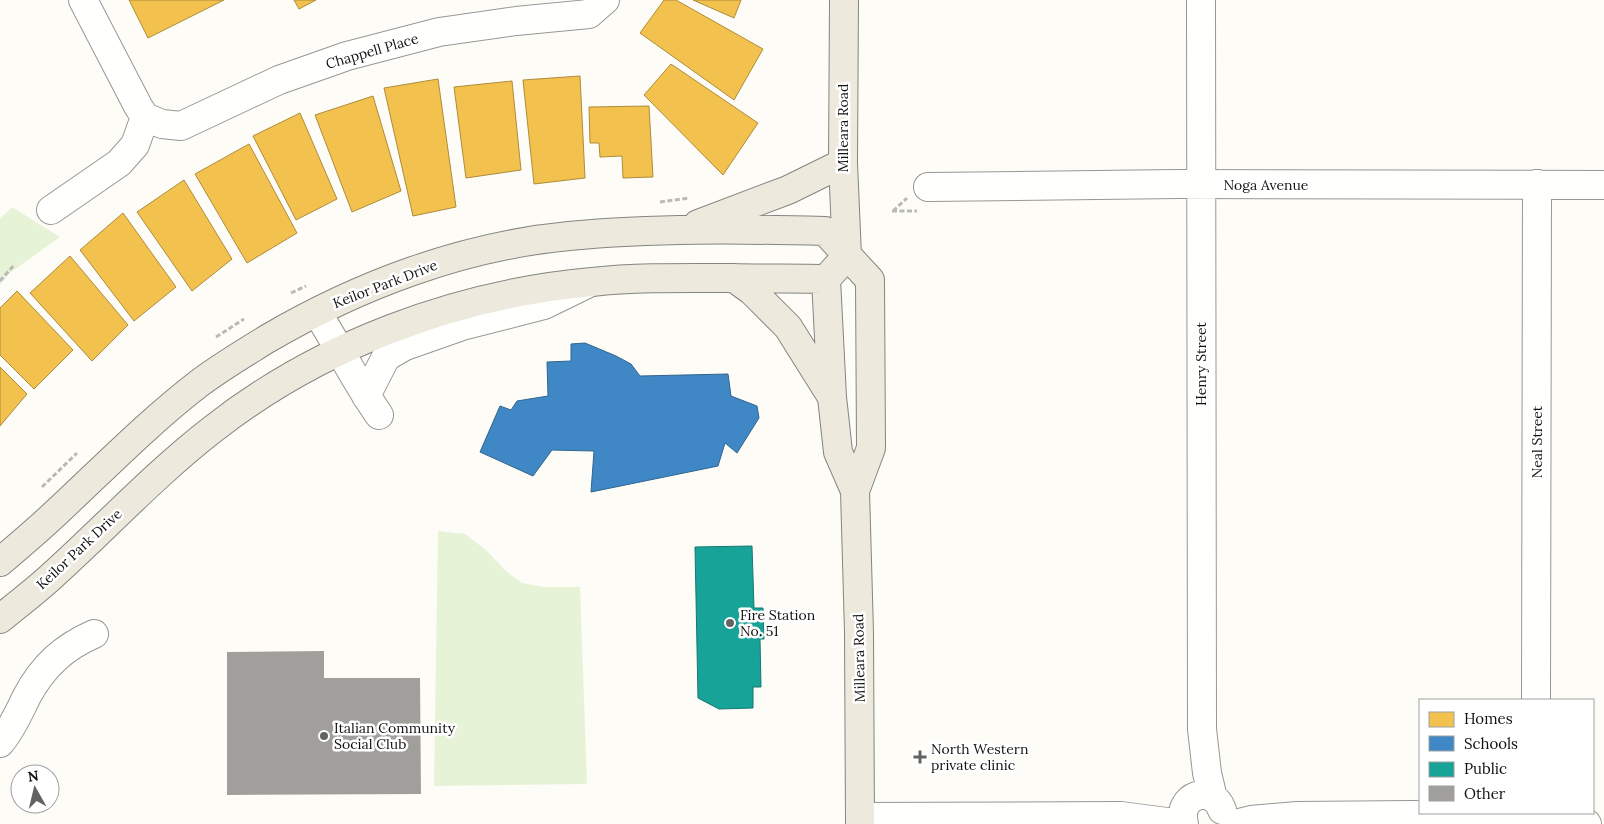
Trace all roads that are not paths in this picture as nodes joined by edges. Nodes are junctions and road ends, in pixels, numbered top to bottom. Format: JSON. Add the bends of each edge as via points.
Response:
{"nodes":[{"id":1,"x":83,"y":0,"type":"edge"},
{"id":2,"x":605,"y":0,"type":"edge"},
{"id":3,"x":844,"y":0,"type":"edge"},
{"id":4,"x":1201,"y":0,"type":"edge"},
{"id":5,"x":145,"y":117,"type":"junction"},
{"id":6,"x":843,"y":163,"type":"junction"},
{"id":7,"x":1538,"y":184,"type":"junction"},
{"id":8,"x":1201,"y":185,"type":"junction"},
{"id":9,"x":1604,"y":185,"type":"edge"},
{"id":10,"x":928,"y":187,"type":"dead end"},
{"id":11,"x":51,"y":210,"type":"dead end"},
{"id":12,"x":683,"y":230,"type":"junction"},
{"id":13,"x":847,"y":256,"type":"junction"},
{"id":14,"x":734,"y":278,"type":"junction"},
{"id":15,"x":826,"y":279,"type":"junction"},
{"id":16,"x":593,"y":282,"type":"junction"},
{"id":17,"x":317,"y":312,"type":"junction"},
{"id":18,"x":341,"y":350,"type":"junction"},
{"id":19,"x":832,"y":397,"type":"junction"},
{"id":20,"x":855,"y":491,"type":"junction"},
{"id":21,"x":0,"y":562,"type":"edge"},
{"id":22,"x":0,"y":619,"type":"edge"},
{"id":23,"x":94,"y":634,"type":"dead end"},
{"id":24,"x":1536,"y":699,"type":"edge"},
{"id":25,"x":0,"y":743,"type":"edge"},
{"id":26,"x":1199,"y":811,"type":"edge"},
{"id":27,"x":1297,"y":816,"type":"junction"},
{"id":28,"x":1536,"y":817,"type":"edge"},
{"id":29,"x":860,"y":820,"type":"edge"},
{"id":30,"x":1235,"y":824,"type":"edge"},
{"id":31,"x":1586,"y":824,"type":"edge"}],
"edges":[{"from":1,"to":5,"type":"street"},
{"from":2,"to":5,"type":"street","name":"Chappell Place","via":[[589,14],[439,32],[347,56],[278,80],[181,126],[162,124]]},
{"from":3,"to":6,"type":"main road","name":"Milleara Road"},
{"from":4,"to":8,"type":"street","name":"Henry Street"},
{"from":5,"to":11,"type":"street","via":[[135,145],[119,163]]},
{"from":6,"to":12,"type":"main road","via":[[788,190]]},
{"from":6,"to":13,"type":"main road","name":"Milleara Road"},
{"from":7,"to":8,"type":"street","name":"Noga Avenue"},
{"from":7,"to":9,"type":"street","name":"Noga Avenue"},
{"from":7,"to":24,"type":"street","name":"Neal Street"},
{"from":8,"to":10,"type":"street","name":"Noga Avenue"},
{"from":8,"to":26,"type":"street","name":"Henry Street","via":[[1202,729]]},
{"from":12,"to":13,"type":"main road","name":"Keilor Park Drive","via":[[825,231]]},
{"from":12,"to":17,"type":"main road","name":"Keilor Park Drive","via":[[568,236],[490,249],[429,266]]},
{"from":13,"to":15,"type":"main road"},
{"from":13,"to":20,"type":"main road","name":"Milleara Road","via":[[870,280],[871,448]]},
{"from":14,"to":15,"type":"main road","name":"Keilor Park Drive"},
{"from":14,"to":16,"type":"main road","name":"Keilor Park Drive"},
{"from":14,"to":19,"type":"main road","via":[[788,327]]},
{"from":15,"to":19,"type":"main road","name":"Milleara Road"},
{"from":16,"to":18,"type":"main road","name":"Keilor Park Drive","via":[[549,287],[466,304]]},
{"from":16,"to":18,"type":"street","via":[[544,304],[462,326],[405,346],[386,357],[372,406]]},
{"from":17,"to":18,"type":"street"},
{"from":17,"to":21,"type":"main road","name":"Keilor Park Drive","via":[[230,362],[198,385],[125,446]]},
{"from":18,"to":22,"type":"main road","name":"Keilor Park Drive","via":[[273,388],[215,428]]},
{"from":19,"to":20,"type":"main road","name":"Milleara Road","via":[[838,452]]},
{"from":20,"to":29,"type":"main road","name":"Milleara Road"},
{"from":23,"to":25,"type":"street","via":[[64,650],[45,668]]},
{"from":26,"to":27,"type":"street"},
{"from":26,"to":29,"type":"street","via":[[1121,816]]},
{"from":27,"to":28,"type":"street"},
{"from":27,"to":30,"type":"street"},
{"from":28,"to":31,"type":"street","via":[[1563,817]]}]}
